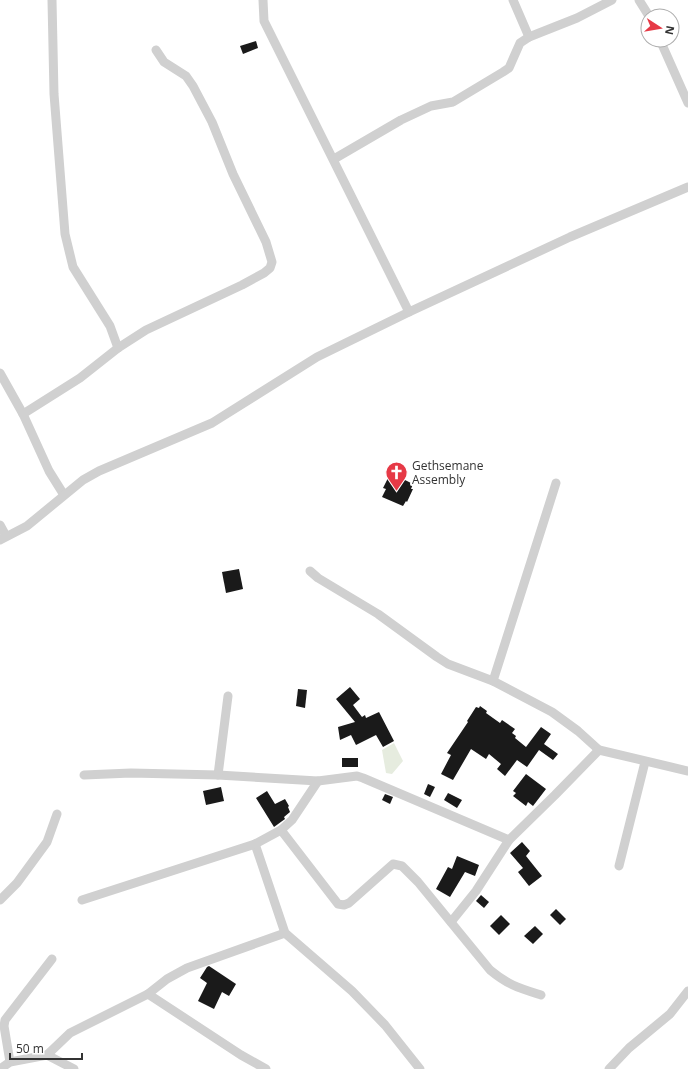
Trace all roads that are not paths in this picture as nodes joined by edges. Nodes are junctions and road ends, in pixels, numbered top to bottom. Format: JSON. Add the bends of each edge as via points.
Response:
{"nodes":[{"id":1,"x":52,"y":0,"type":"edge"},
{"id":2,"x":263,"y":0,"type":"edge"},
{"id":3,"x":513,"y":0,"type":"edge"},
{"id":4,"x":612,"y":0,"type":"edge"},
{"id":5,"x":529,"y":37,"type":"junction"},
{"id":6,"x":664,"y":48,"type":"edge"},
{"id":7,"x":156,"y":50,"type":"dead end"},
{"id":8,"x":688,"y":103,"type":"edge"},
{"id":9,"x":334,"y":159,"type":"junction"},
{"id":10,"x":688,"y":187,"type":"edge"},
{"id":11,"x":409,"y":312,"type":"junction"},
{"id":12,"x":118,"y":348,"type":"junction"},
{"id":13,"x":0,"y":373,"type":"edge"},
{"id":14,"x":23,"y":414,"type":"junction"},
{"id":15,"x":556,"y":483,"type":"dead end"},
{"id":16,"x":64,"y":495,"type":"junction"},
{"id":17,"x":0,"y":525,"type":"edge"},
{"id":18,"x":3,"y":538,"type":"edge"},
{"id":19,"x":310,"y":571,"type":"dead end"},
{"id":20,"x":493,"y":681,"type":"junction"},
{"id":21,"x":228,"y":696,"type":"dead end"},
{"id":22,"x":599,"y":750,"type":"junction"},
{"id":23,"x":645,"y":762,"type":"junction"},
{"id":24,"x":688,"y":771,"type":"edge"},
{"id":25,"x":84,"y":775,"type":"dead end"},
{"id":26,"x":218,"y":775,"type":"junction"},
{"id":27,"x":318,"y":781,"type":"junction"},
{"id":28,"x":57,"y":814,"type":"dead end"},
{"id":29,"x":281,"y":830,"type":"junction"},
{"id":30,"x":508,"y":840,"type":"junction"},
{"id":31,"x":255,"y":844,"type":"junction"},
{"id":32,"x":619,"y":866,"type":"dead end"},
{"id":33,"x":0,"y":900,"type":"edge"},
{"id":34,"x":82,"y":900,"type":"dead end"},
{"id":35,"x":451,"y":922,"type":"junction"},
{"id":36,"x":285,"y":933,"type":"junction"},
{"id":37,"x":52,"y":959,"type":"dead end"},
{"id":38,"x":688,"y":992,"type":"edge"},
{"id":39,"x":148,"y":994,"type":"junction"},
{"id":40,"x":541,"y":995,"type":"dead end"},
{"id":41,"x":47,"y":1055,"type":"junction"},
{"id":42,"x":10,"y":1062,"type":"junction"},
{"id":43,"x":0,"y":1069,"type":"edge"},
{"id":44,"x":74,"y":1069,"type":"edge"},
{"id":45,"x":266,"y":1069,"type":"edge"},
{"id":46,"x":420,"y":1069,"type":"edge"},
{"id":47,"x":609,"y":1069,"type":"edge"}],
"edges":[{"from":1,"to":12,"type":"street","via":[[54,94],[65,234],[73,267],[110,326]]},
{"from":2,"to":9,"type":"street","via":[[264,21]]},
{"from":3,"to":5,"type":"street"},
{"from":4,"to":5,"type":"street","via":[[577,18]]},
{"from":5,"to":9,"type":"street","via":[[520,43],[509,68],[503,72],[453,102],[430,106],[401,120]]},
{"from":6,"to":8,"type":"street"},
{"from":7,"to":12,"type":"street","via":[[164,62],[186,76],[193,86],[266,242],[272,262],[264,273],[146,330]]},
{"from":9,"to":11,"type":"street"},
{"from":10,"to":11,"type":"street","via":[[570,237]]},
{"from":11,"to":16,"type":"street","via":[[317,357],[212,423],[99,471]]},
{"from":12,"to":14,"type":"street","via":[[80,378]]},
{"from":13,"to":14,"type":"street"},
{"from":14,"to":16,"type":"street","via":[[48,470]]},
{"from":15,"to":20,"type":"street"},
{"from":16,"to":18,"type":"street","via":[[28,526]]},
{"from":17,"to":18,"type":"street"},
{"from":19,"to":20,"type":"street","via":[[378,614],[448,664]]},
{"from":20,"to":22,"type":"street","via":[[552,712]]},
{"from":21,"to":26,"type":"street"},
{"from":22,"to":23,"type":"street"},
{"from":22,"to":30,"type":"street"},
{"from":23,"to":24,"type":"street"},
{"from":23,"to":32,"type":"street"},
{"from":25,"to":26,"type":"street"},
{"from":26,"to":27,"type":"street"},
{"from":27,"to":29,"type":"street","via":[[292,820]]},
{"from":27,"to":30,"type":"street","via":[[350,776],[363,778]]},
{"from":28,"to":33,"type":"street","via":[[47,842],[17,883]]},
{"from":29,"to":31,"type":"street"},
{"from":29,"to":35,"type":"street","via":[[338,904],[344,906],[349,903],[393,864],[397,864],[418,882]]},
{"from":30,"to":35,"type":"street","via":[[476,891]]},
{"from":31,"to":34,"type":"street"},
{"from":31,"to":36,"type":"street"},
{"from":35,"to":40,"type":"street","via":[[490,970],[514,986]]},
{"from":36,"to":39,"type":"street","via":[[187,968]]},
{"from":36,"to":46,"type":"street","via":[[352,991],[385,1025]]},
{"from":37,"to":42,"type":"street","via":[[5,1020]]},
{"from":38,"to":47,"type":"street","via":[[670,1014],[629,1048]]},
{"from":39,"to":41,"type":"street","via":[[70,1033]]},
{"from":39,"to":45,"type":"street"},
{"from":41,"to":42,"type":"street"},
{"from":41,"to":44,"type":"street"},
{"from":42,"to":43,"type":"street"}]}
